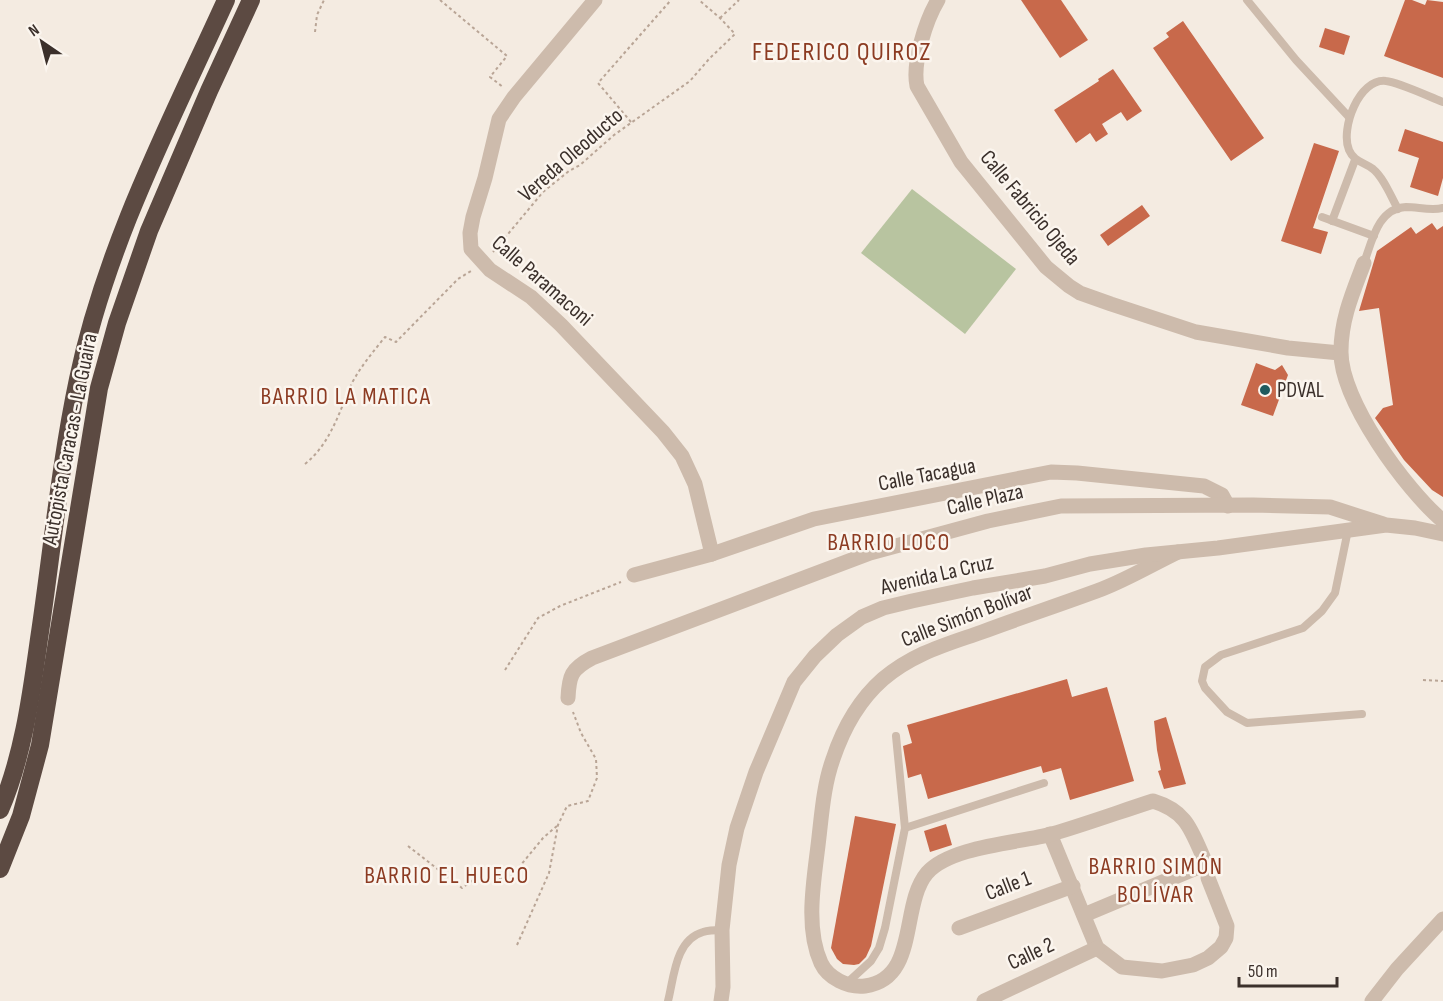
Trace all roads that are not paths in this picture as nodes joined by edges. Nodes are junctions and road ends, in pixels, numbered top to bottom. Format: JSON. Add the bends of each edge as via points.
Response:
{"nodes":[{"id":1,"x":226,"y":0,"type":"edge"},
{"id":2,"x":251,"y":0,"type":"edge"},
{"id":3,"x":595,"y":0,"type":"edge"},
{"id":4,"x":938,"y":0,"type":"edge"},
{"id":5,"x":1247,"y":0,"type":"edge"},
{"id":6,"x":1443,"y":102,"type":"edge"},
{"id":7,"x":1349,"y":117,"type":"junction"},
{"id":8,"x":1355,"y":160,"type":"junction"},
{"id":9,"x":1443,"y":208,"type":"edge"},
{"id":10,"x":1398,"y":209,"type":"junction"},
{"id":11,"x":1322,"y":217,"type":"dead end"},
{"id":12,"x":1332,"y":221,"type":"junction"},
{"id":13,"x":1374,"y":236,"type":"junction"},
{"id":14,"x":1364,"y":263,"type":"joint"},
{"id":15,"x":1340,"y":353,"type":"junction"},
{"id":16,"x":1228,"y":506,"type":"junction"},
{"id":17,"x":1443,"y":521,"type":"edge"},
{"id":18,"x":1386,"y":525,"type":"junction"},
{"id":19,"x":1348,"y":530,"type":"junction"},
{"id":20,"x":1443,"y":534,"type":"edge"},
{"id":21,"x":1178,"y":552,"type":"junction"},
{"id":22,"x":712,"y":554,"type":"junction"},
{"id":23,"x":634,"y":575,"type":"road end"},
{"id":24,"x":568,"y":698,"type":"road end"},
{"id":25,"x":1362,"y":714,"type":"dead end"},
{"id":26,"x":896,"y":736,"type":"dead end"},
{"id":27,"x":1044,"y":783,"type":"dead end"},
{"id":28,"x":0,"y":810,"type":"edge"},
{"id":29,"x":905,"y":828,"type":"junction"},
{"id":30,"x":1050,"y":834,"type":"junction"},
{"id":31,"x":0,"y":869,"type":"edge"},
{"id":32,"x":1205,"y":872,"type":"junction"},
{"id":33,"x":1073,"y":886,"type":"junction"},
{"id":34,"x":1084,"y":915,"type":"junction"},
{"id":35,"x":1443,"y":920,"type":"edge"},
{"id":36,"x":959,"y":928,"type":"dead end"},
{"id":37,"x":722,"y":930,"type":"junction"},
{"id":38,"x":1098,"y":948,"type":"junction"},
{"id":39,"x":847,"y":983,"type":"junction"},
{"id":40,"x":668,"y":1001,"type":"edge"},
{"id":41,"x":721,"y":1001,"type":"edge"},
{"id":42,"x":984,"y":1001,"type":"edge"},
{"id":43,"x":1372,"y":1001,"type":"edge"}],
"edges":[{"from":1,"to":28,"type":"highway","name":"Autopista Caracas - La Guaira","via":[[135,201],[116,248],[88,341],[72,415],[30,699]]},
{"from":2,"to":31,"type":"highway","name":"Autopista Caracas - La Guaira","via":[[149,231],[117,322],[93,420],[40,745],[21,816]]},
{"from":3,"to":22,"type":"street","name":"Calle Paramaconi","via":[[499,120],[470,233],[471,249],[561,325],[682,456],[695,484]]},
{"from":4,"to":15,"type":"street","name":"Calle Fabricio Ojeda","via":[[930,14],[915,74],[916,86],[961,162],[1057,278],[1080,293],[1196,332]]},
{"from":5,"to":7,"type":"lane"},
{"from":6,"to":7,"type":"lane","via":[[1386,81],[1369,87],[1358,98]]},
{"from":7,"to":8,"type":"lane","via":[[1348,148]]},
{"from":8,"to":10,"type":"lane","via":[[1378,174]]},
{"from":8,"to":12,"type":"lane"},
{"from":9,"to":10,"type":"lane"},
{"from":10,"to":13,"type":"lane","via":[[1385,215]]},
{"from":11,"to":12,"type":"lane"},
{"from":12,"to":13,"type":"lane"},
{"from":13,"to":14,"type":"lane"},
{"from":14,"to":15,"type":"street","via":[[1343,319]]},
{"from":15,"to":17,"type":"street","via":[[1346,381],[1361,413],[1401,476]]},
{"from":16,"to":18,"type":"street","name":"Calle Plaza","via":[[1330,507]]},
{"from":16,"to":22,"type":"street","name":"Calle Tacagua","via":[[1222,495],[1204,486],[1051,472],[814,519]]},
{"from":16,"to":24,"type":"street","name":"Calle Plaza","via":[[1061,506],[890,547],[592,658],[568,678]]},
{"from":18,"to":19,"type":"street","name":"Avenida La Cruz"},
{"from":18,"to":20,"type":"street","name":"Avenida La Cruz"},
{"from":19,"to":21,"type":"street","name":"Avenida La Cruz"},
{"from":19,"to":25,"type":"lane","via":[[1335,593],[1322,611],[1303,628],[1212,660],[1205,667],[1202,681],[1227,712],[1247,723]]},
{"from":21,"to":37,"type":"street","name":"Avenida La Cruz","via":[[1098,562],[883,608],[837,635],[794,682],[756,772],[729,865]]},
{"from":21,"to":39,"type":"street","name":"Calle Simón Bolívar","via":[[1104,588],[915,656],[880,681],[854,712],[832,760],[825,790],[812,916],[821,964],[834,979]]},
{"from":22,"to":23,"type":"street","name":"Calle Tacagua"},
{"from":26,"to":29,"type":"lane"},
{"from":27,"to":29,"type":"lane"},
{"from":29,"to":39,"type":"lane","via":[[879,948]]},
{"from":30,"to":32,"type":"street","via":[[1153,801],[1182,816],[1204,859]]},
{"from":30,"to":33,"type":"street"},
{"from":30,"to":39,"type":"street","via":[[978,849],[933,867],[920,886],[905,947],[895,968],[880,983]]},
{"from":32,"to":34,"type":"street"},
{"from":32,"to":38,"type":"street","via":[[1227,926],[1221,947],[1208,958],[1162,971],[1122,967]]},
{"from":33,"to":34,"type":"street"},
{"from":33,"to":36,"type":"street","name":"Calle 1"},
{"from":34,"to":38,"type":"street"},
{"from":35,"to":43,"type":"street"},
{"from":37,"to":40,"type":"lane","via":[[702,932],[682,948]]},
{"from":37,"to":41,"type":"street","name":"Avenida La Cruz"},
{"from":38,"to":42,"type":"street","name":"Calle 2"}]}
